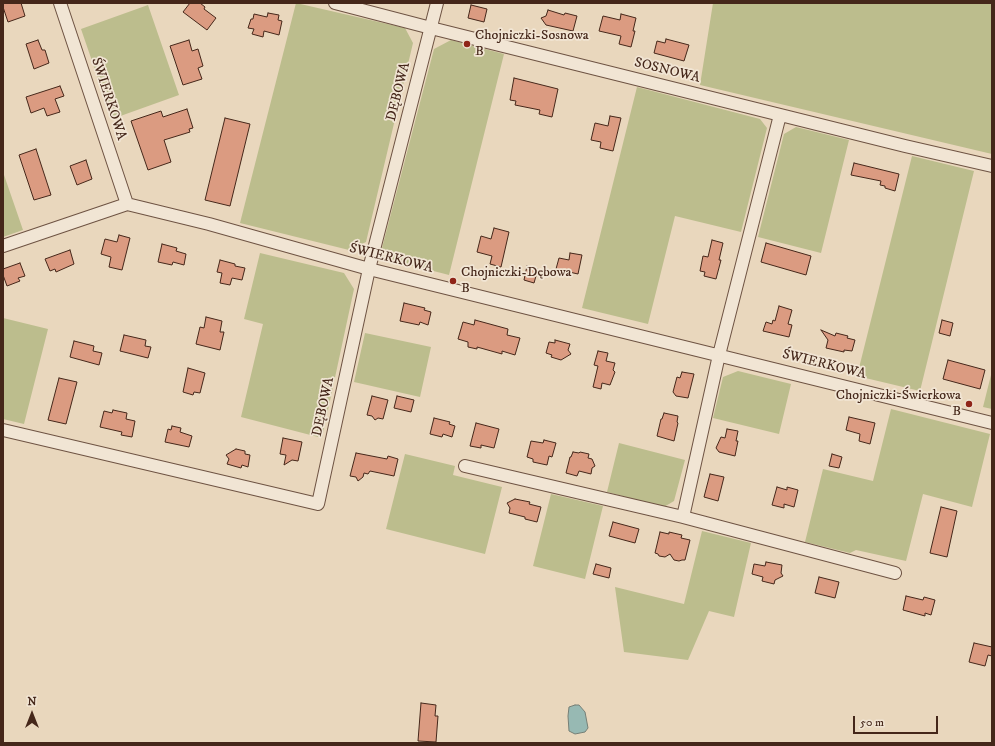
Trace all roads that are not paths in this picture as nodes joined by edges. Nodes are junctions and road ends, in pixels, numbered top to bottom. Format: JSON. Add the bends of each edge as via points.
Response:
{"nodes":[{"id":1,"x":60,"y":3,"type":"edge"},
{"id":2,"x":335,"y":3,"type":"edge"},
{"id":3,"x":437,"y":3,"type":"edge"},
{"id":4,"x":431,"y":28,"type":"junction"},
{"id":5,"x":780,"y":115,"type":"junction"},
{"id":6,"x":992,"y":166,"type":"edge"},
{"id":7,"x":127,"y":204,"type":"junction"},
{"id":8,"x":3,"y":246,"type":"edge"},
{"id":9,"x":369,"y":270,"type":"junction"},
{"id":10,"x":719,"y":354,"type":"junction"},
{"id":11,"x":992,"y":423,"type":"edge"},
{"id":12,"x":3,"y":430,"type":"edge"},
{"id":13,"x":465,"y":466,"type":"dead end"},
{"id":14,"x":682,"y":517,"type":"junction"},
{"id":15,"x":895,"y":573,"type":"dead end"}],
"edges":[{"from":1,"to":7,"type":"street","name":"ŚWIERKOWA"},
{"from":2,"to":4,"type":"street","name":"SOSNOWA"},
{"from":3,"to":4,"type":"street","name":"DĘBOWA"},
{"from":4,"to":5,"type":"street","name":"SOSNOWA"},
{"from":4,"to":9,"type":"street","name":"DĘBOWA"},
{"from":5,"to":6,"type":"street","name":"SOSNOWA"},
{"from":5,"to":10,"type":"street"},
{"from":7,"to":8,"type":"street"},
{"from":7,"to":9,"type":"street","name":"ŚWIERKOWA","via":[[209,224]]},
{"from":9,"to":10,"type":"street","name":"ŚWIERKOWA"},
{"from":9,"to":12,"type":"street","name":"DĘBOWA","via":[[318,504]]},
{"from":10,"to":11,"type":"street","name":"ŚWIERKOWA"},
{"from":10,"to":14,"type":"street"},
{"from":13,"to":14,"type":"street"},
{"from":14,"to":15,"type":"street"}]}
